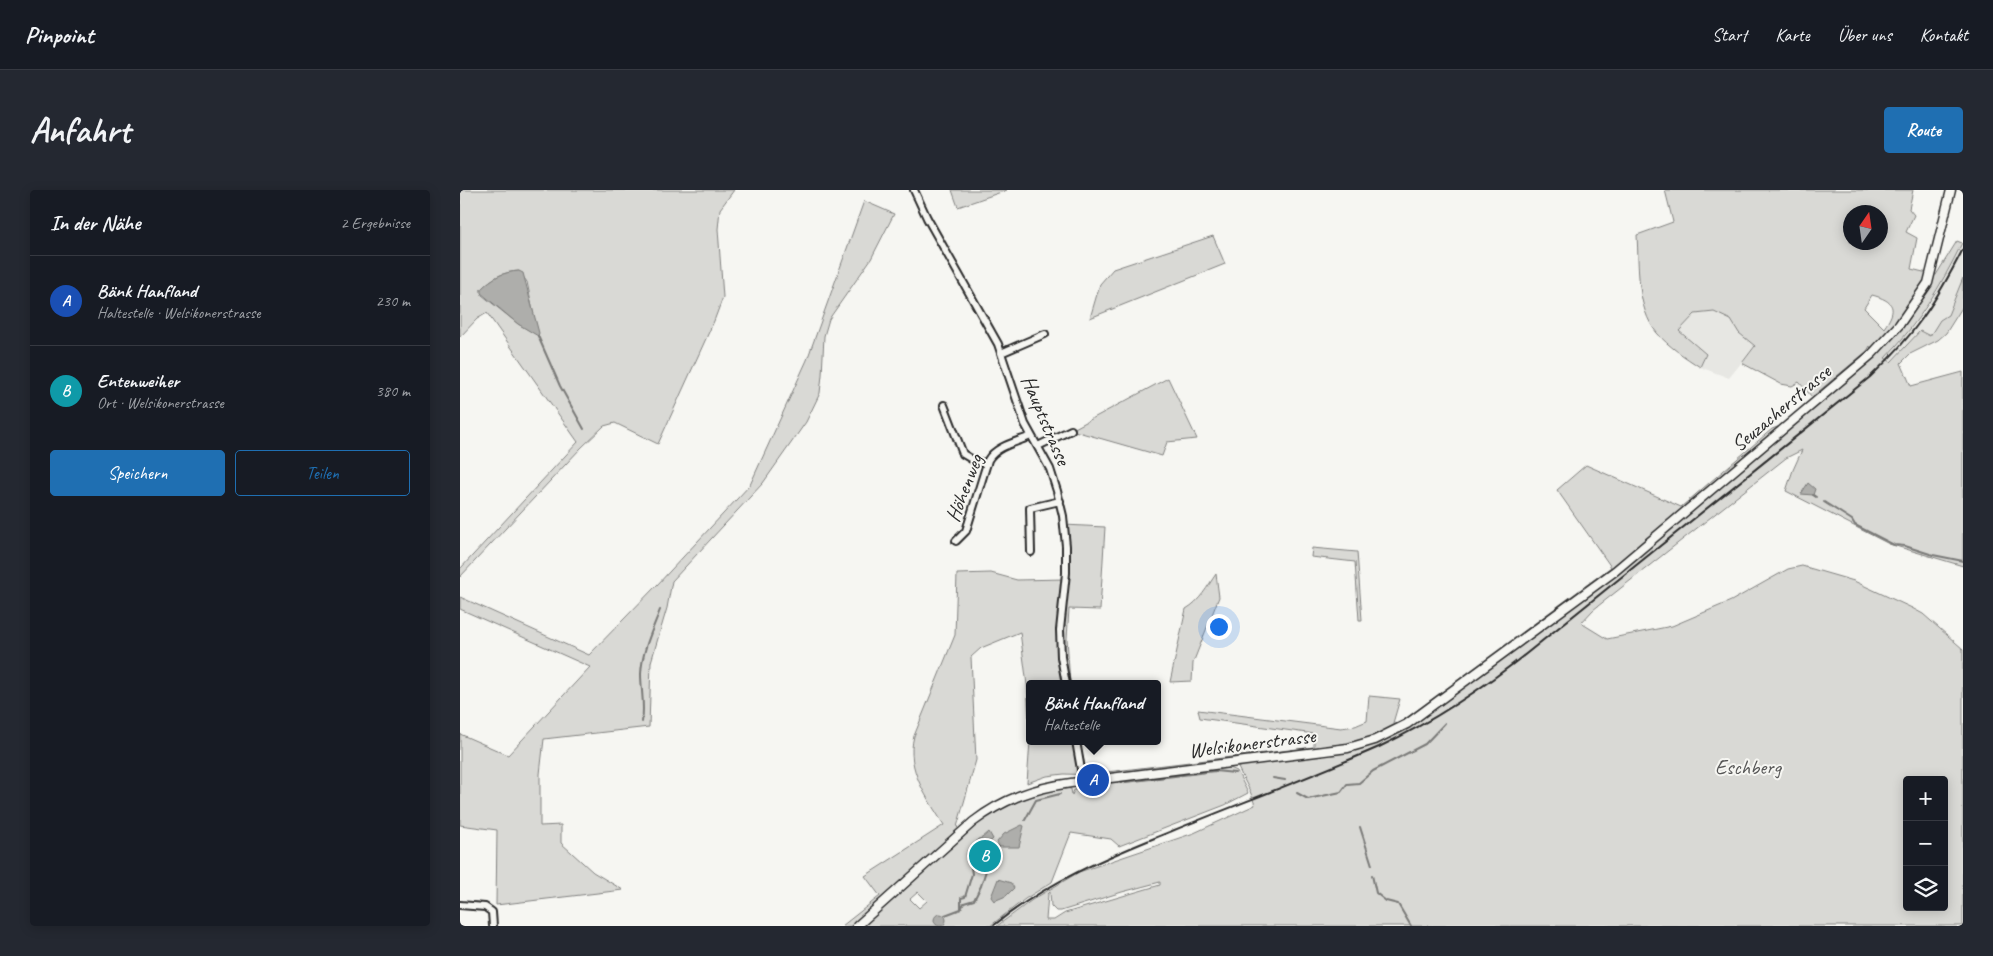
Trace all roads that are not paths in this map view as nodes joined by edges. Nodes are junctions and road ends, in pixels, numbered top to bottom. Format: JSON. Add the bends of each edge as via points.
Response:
{"nodes":[{"id":1,"x":914,"y":190,"type":"edge"},
{"id":2,"x":1951,"y":190,"type":"edge"},
{"id":3,"x":1045,"y":334,"type":"dead end"},
{"id":4,"x":1002,"y":353,"type":"junction"},
{"id":5,"x":944,"y":405,"type":"dead end"},
{"id":6,"x":1071,"y":430,"type":"dead end"},
{"id":7,"x":1031,"y":436,"type":"junction"},
{"id":8,"x":1038,"y":446,"type":"junction"},
{"id":9,"x":987,"y":464,"type":"junction"},
{"id":10,"x":1060,"y":501,"type":"junction"},
{"id":11,"x":956,"y":541,"type":"dead end"},
{"id":12,"x":1031,"y":552,"type":"dead end"},
{"id":13,"x":1567,"y":607,"type":"joint"},
{"id":14,"x":1065,"y":680,"type":"edge"},
{"id":15,"x":1077,"y":745,"type":"edge"},
{"id":16,"x":1082,"y":781,"type":"junction"},
{"id":17,"x":460,"y":905,"type":"edge"},
{"id":18,"x":493,"y":926,"type":"edge"},
{"id":19,"x":857,"y":926,"type":"edge"}],
"edges":[{"from":1,"to":4,"type":"street","name":"Hauptstrasse"},
{"from":2,"to":13,"type":"main road","name":"Seuzacherstrasse","via":[[1928,283],[1890,336],[1615,571]]},
{"from":3,"to":4,"type":"street"},
{"from":4,"to":7,"type":"street","name":"Hauptstrasse"},
{"from":5,"to":9,"type":"street","via":[[963,454]]},
{"from":6,"to":8,"type":"street"},
{"from":7,"to":8,"type":"street","name":"Hauptstrasse"},
{"from":7,"to":9,"type":"street","name":"Höhenweg","via":[[996,451]]},
{"from":8,"to":10,"type":"street","name":"Hauptstrasse","via":[[1050,469]]},
{"from":9,"to":11,"type":"street","name":"Höhenweg","via":[[966,531]]},
{"from":10,"to":12,"type":"street","via":[[1030,508]]},
{"from":10,"to":14,"type":"street","name":"Hauptstrasse","via":[[1066,546],[1060,630]]},
{"from":13,"to":16,"type":"main road","name":"Welsikonerstrasse","via":[[1418,717],[1375,740],[1334,750]]},
{"from":15,"to":16,"type":"street"},
{"from":16,"to":19,"type":"main road","name":"Welsikonerstrasse","via":[[1035,790],[983,814]]},
{"from":17,"to":18,"type":"street","via":[[488,908],[492,912]]}]}
